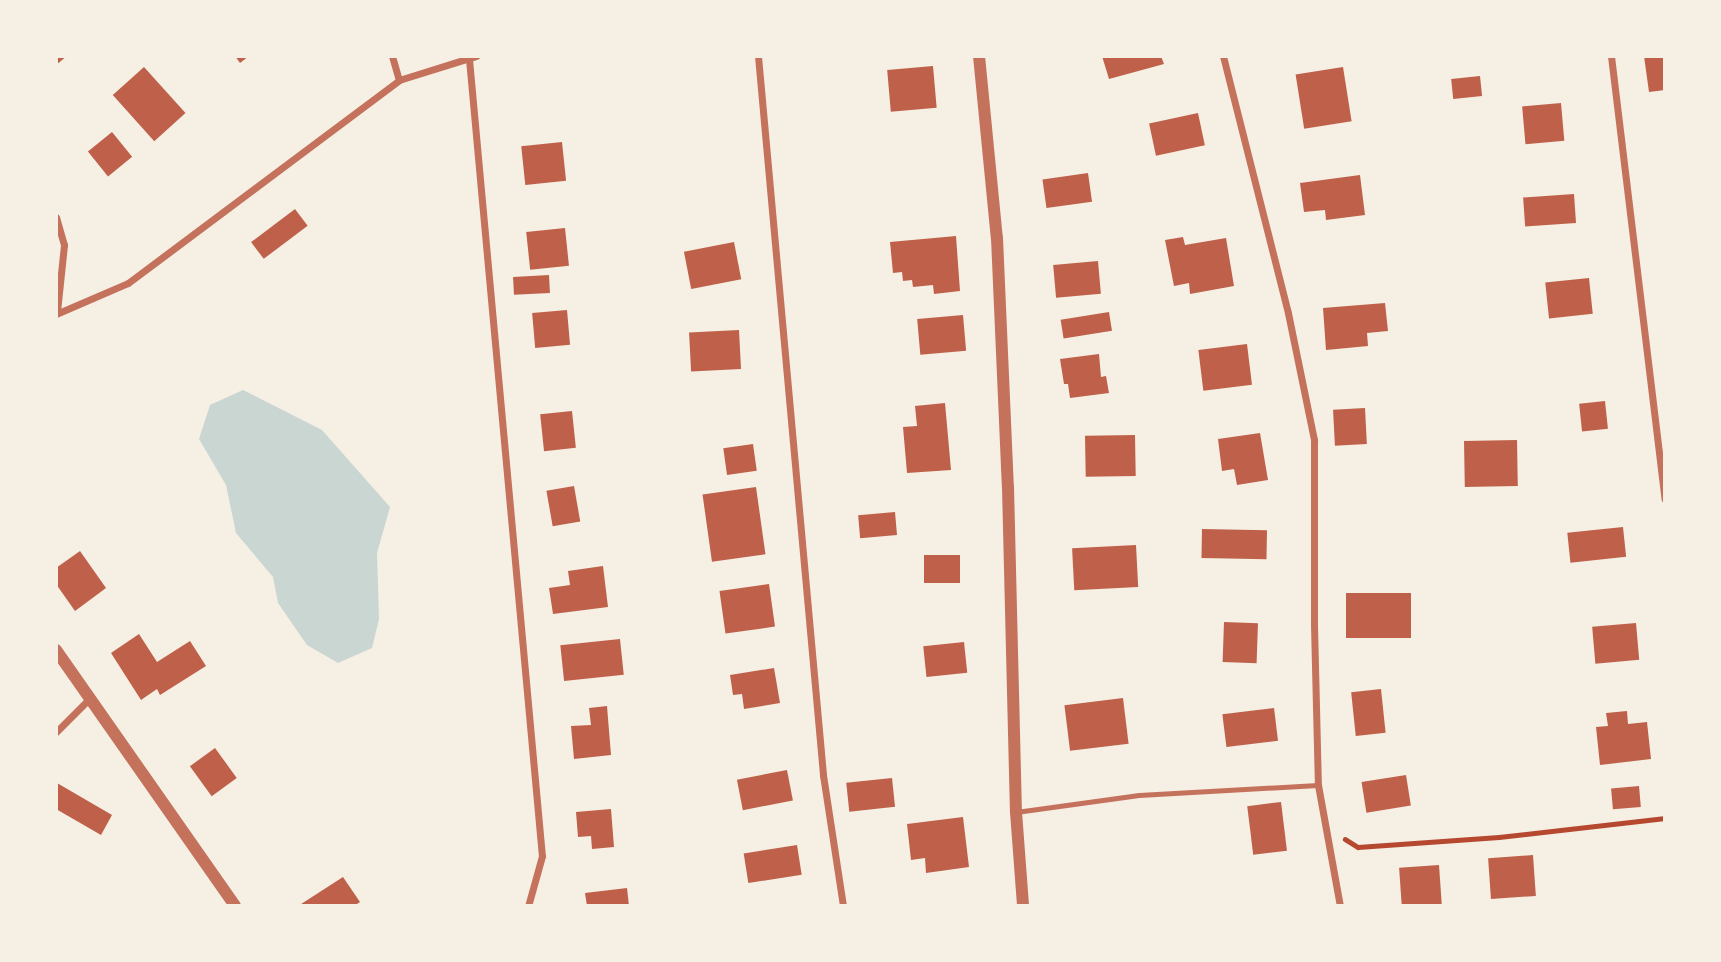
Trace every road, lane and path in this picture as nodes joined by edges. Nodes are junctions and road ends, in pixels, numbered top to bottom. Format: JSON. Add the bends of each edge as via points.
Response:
{"nodes":[{"id":1,"x":392,"y":56,"type":"edge"},
{"id":2,"x":758,"y":56,"type":"edge"},
{"id":3,"x":979,"y":56,"type":"edge"},
{"id":4,"x":1223,"y":56,"type":"edge"},
{"id":5,"x":1611,"y":56,"type":"edge"},
{"id":6,"x":472,"y":57,"type":"edge"},
{"id":7,"x":398,"y":80,"type":"junction"},
{"id":8,"x":56,"y":217,"type":"edge"},
{"id":9,"x":57,"y":313,"type":"edge"},
{"id":10,"x":1665,"y":499,"type":"edge"},
{"id":11,"x":56,"y":650,"type":"edge"},
{"id":12,"x":89,"y":699,"type":"junction"},
{"id":13,"x":56,"y":732,"type":"edge"},
{"id":14,"x":1318,"y":785,"type":"junction"},
{"id":15,"x":1016,"y":812,"type":"junction"},
{"id":16,"x":1665,"y":818,"type":"edge"},
{"id":17,"x":1326,"y":828,"type":"junction"},
{"id":18,"x":235,"y":906,"type":"edge"},
{"id":19,"x":528,"y":906,"type":"edge"},
{"id":20,"x":843,"y":906,"type":"edge"},
{"id":21,"x":1023,"y":906,"type":"edge"},
{"id":22,"x":1340,"y":906,"type":"edge"}],
"edges":[{"from":1,"to":7,"type":"street"},
{"from":2,"to":20,"type":"street","via":[[822,761]]},
{"from":3,"to":15,"type":"street","via":[[997,238]]},
{"from":4,"to":14,"type":"street","via":[[1288,313],[1314,440]]},
{"from":5,"to":10,"type":"street"},
{"from":6,"to":7,"type":"street"},
{"from":6,"to":19,"type":"street","via":[[542,856]]},
{"from":7,"to":9,"type":"street","via":[[128,283]]},
{"from":8,"to":9,"type":"street","via":[[64,244]]},
{"from":11,"to":12,"type":"street"},
{"from":12,"to":13,"type":"street"},
{"from":12,"to":18,"type":"street"},
{"from":14,"to":15,"type":"lane","via":[[1139,795]]},
{"from":14,"to":17,"type":"street"},
{"from":15,"to":21,"type":"street"},
{"from":16,"to":17,"type":"path","via":[[1357,847]]},
{"from":17,"to":22,"type":"street"}]}
